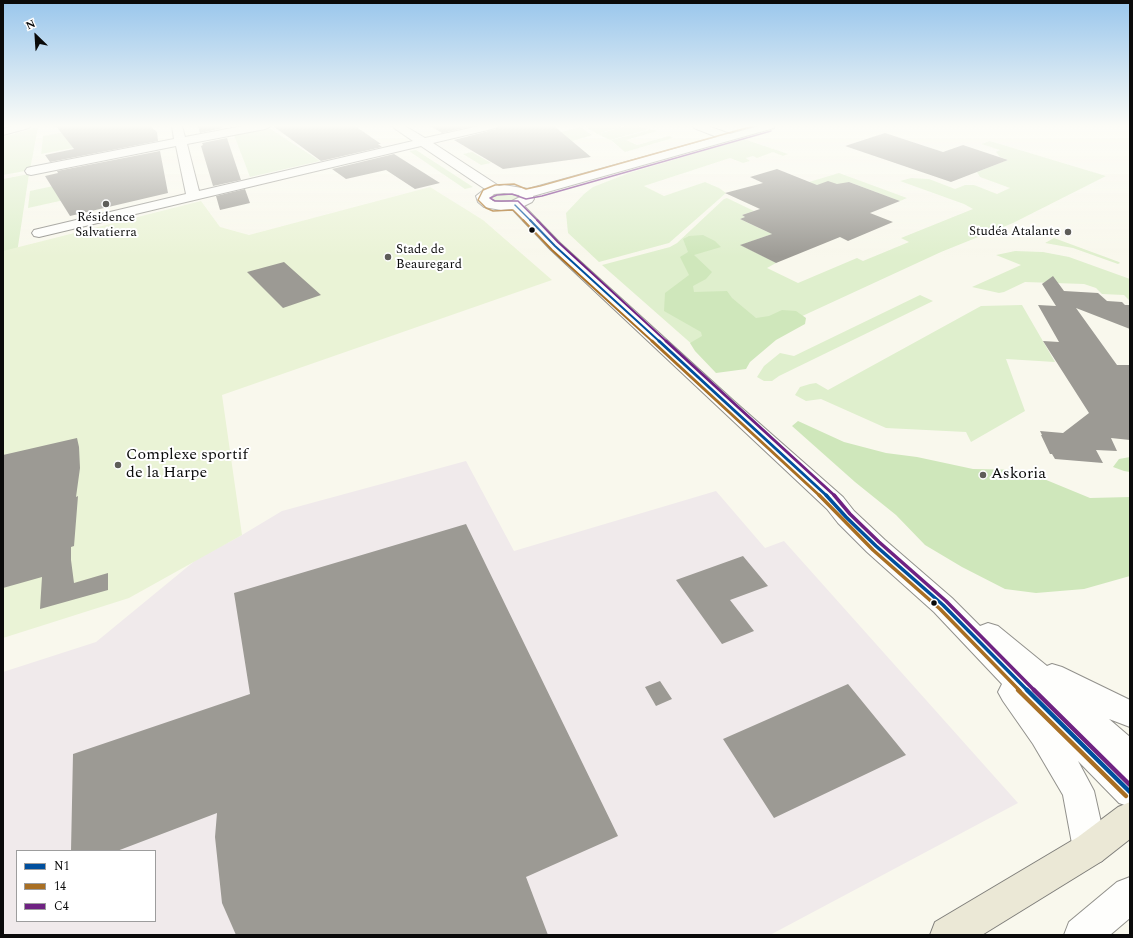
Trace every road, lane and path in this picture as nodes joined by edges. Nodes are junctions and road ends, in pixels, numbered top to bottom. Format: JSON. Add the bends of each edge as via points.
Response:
{"nodes":[{"id":1,"x":37,"y":170,"type":"edge"},
{"id":2,"x":187,"y":170,"type":"edge"},
{"id":3,"x":305,"y":170,"type":"edge"},
{"id":4,"x":466,"y":170,"type":"edge"},
{"id":5,"x":613,"y":170,"type":"edge"},
{"id":6,"x":31,"y":171,"type":"dead end"},
{"id":7,"x":496,"y":190,"type":"junction"},
{"id":8,"x":526,"y":194,"type":"junction"},
{"id":9,"x":193,"y":196,"type":"junction"},
{"id":10,"x":515,"y":205,"type":"junction"},
{"id":11,"x":39,"y":233,"type":"dead end"},
{"id":12,"x":999,"y":652,"type":"junction"},
{"id":13,"x":1130,"y":714,"type":"edge"},
{"id":14,"x":1130,"y":757,"type":"edge"},
{"id":15,"x":1130,"y":792,"type":"edge"},
{"id":16,"x":1130,"y":818,"type":"edge"},
{"id":17,"x":1090,"y":849,"type":"junction"},
{"id":18,"x":1130,"y":895,"type":"edge"},
{"id":19,"x":948,"y":935,"type":"edge"},
{"id":20,"x":1082,"y":935,"type":"edge"}],
"edges":[{"from":1,"to":6,"type":"street"},
{"from":2,"to":9,"type":"street"},
{"from":3,"to":9,"type":"street"},
{"from":4,"to":7,"type":"street"},
{"from":5,"to":8,"type":"street"},
{"from":7,"to":8,"type":"street","via":[[513,189]]},
{"from":7,"to":10,"type":"street","via":[[483,196],[485,202],[501,206]]},
{"from":8,"to":10,"type":"street","via":[[528,197],[524,202]]},
{"from":9,"to":11,"type":"street"},
{"from":10,"to":12,"type":"street","via":[[554,246],[835,503],[876,546]]},
{"from":12,"to":13,"type":"street"},
{"from":12,"to":14,"type":"street","via":[[1053,687]]},
{"from":12,"to":15,"type":"street"},
{"from":12,"to":17,"type":"street","via":[[1009,687],[1044,734],[1078,791]]},
{"from":16,"to":17,"type":"main road"},
{"from":17,"to":19,"type":"main road"},
{"from":18,"to":20,"type":"street"}]}
